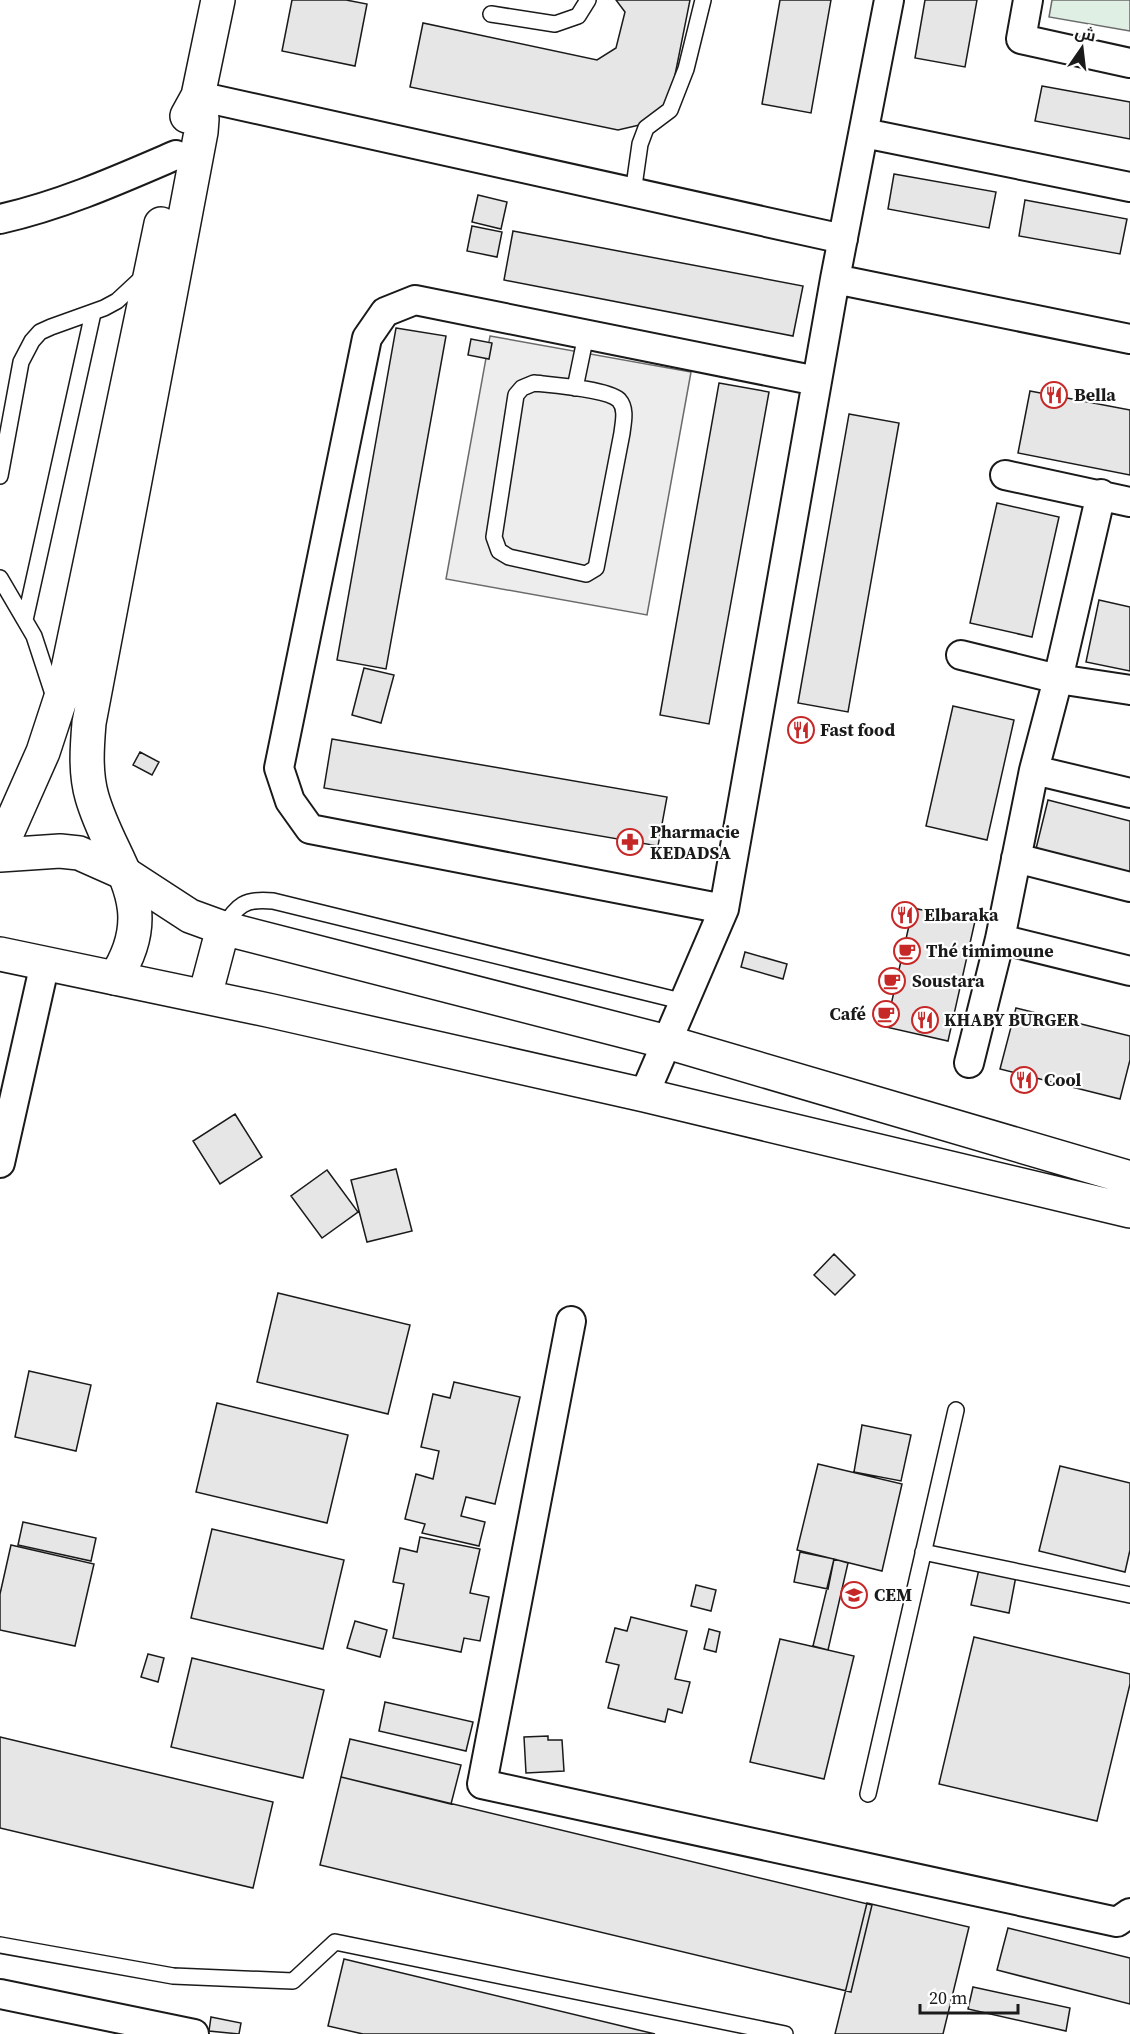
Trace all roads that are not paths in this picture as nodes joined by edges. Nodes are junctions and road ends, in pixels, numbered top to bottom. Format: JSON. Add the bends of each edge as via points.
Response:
{"nodes":[{"id":1,"x":218,"y":0,"type":"edge"},
{"id":2,"x":588,"y":0,"type":"edge"},
{"id":3,"x":703,"y":0,"type":"edge"},
{"id":4,"x":889,"y":0,"type":"edge"},
{"id":5,"x":1028,"y":0,"type":"edge"},
{"id":6,"x":491,"y":14,"type":"dead end"},
{"id":7,"x":1130,"y":63,"type":"edge"},
{"id":8,"x":198,"y":96,"type":"junction"},
{"id":9,"x":864,"y":133,"type":"junction"},
{"id":10,"x":176,"y":155,"type":"junction"},
{"id":11,"x":1130,"y":187,"type":"edge"},
{"id":12,"x":633,"y":193,"type":"junction"},
{"id":13,"x":0,"y":219,"type":"edge"},
{"id":14,"x":843,"y":239,"type":"junction"},
{"id":15,"x":152,"y":269,"type":"junction"},
{"id":16,"x":835,"y":279,"type":"junction"},
{"id":17,"x":93,"y":313,"type":"junction"},
{"id":18,"x":586,"y":335,"type":"junction"},
{"id":19,"x":1130,"y":339,"type":"edge"},
{"id":20,"x":817,"y":381,"type":"junction"},
{"id":21,"x":576,"y":388,"type":"junction"},
{"id":22,"x":1005,"y":475,"type":"dead end"},
{"id":23,"x":0,"y":476,"type":"edge"},
{"id":24,"x":1101,"y":494,"type":"junction"},
{"id":25,"x":1130,"y":502,"type":"edge"},
{"id":26,"x":0,"y":578,"type":"edge"},
{"id":27,"x":25,"y":620,"type":"junction"},
{"id":28,"x":960,"y":655,"type":"dead end"},
{"id":29,"x":1058,"y":679,"type":"junction"},
{"id":30,"x":1130,"y":690,"type":"edge"},
{"id":31,"x":58,"y":708,"type":"junction"},
{"id":32,"x":1034,"y":770,"type":"junction"},
{"id":33,"x":1130,"y":793,"type":"edge"},
{"id":34,"x":0,"y":849,"type":"edge"},
{"id":35,"x":0,"y":855,"type":"edge"},
{"id":36,"x":1016,"y":858,"type":"junction"},
{"id":37,"x":124,"y":873,"type":"junction"},
{"id":38,"x":1130,"y":887,"type":"edge"},
{"id":39,"x":724,"y":909,"type":"junction"},
{"id":40,"x":223,"y":928,"type":"junction"},
{"id":41,"x":1000,"y":939,"type":"junction"},
{"id":42,"x":0,"y":954,"type":"edge"},
{"id":43,"x":45,"y":963,"type":"junction"},
{"id":44,"x":1130,"y":970,"type":"edge"},
{"id":45,"x":115,"y":978,"type":"junction"},
{"id":46,"x":205,"y":996,"type":"junction"},
{"id":47,"x":685,"y":1002,"type":"junction"},
{"id":48,"x":667,"y":1042,"type":"junction"},
{"id":49,"x":969,"y":1063,"type":"dead end"},
{"id":50,"x":644,"y":1095,"type":"junction"},
{"id":51,"x":0,"y":1163,"type":"edge"},
{"id":52,"x":1130,"y":1178,"type":"edge"},
{"id":53,"x":1130,"y":1211,"type":"edge"},
{"id":54,"x":572,"y":1321,"type":"dead end"},
{"id":55,"x":956,"y":1410,"type":"dead end"},
{"id":56,"x":923,"y":1552,"type":"junction"},
{"id":57,"x":1130,"y":1595,"type":"edge"},
{"id":58,"x":868,"y":1794,"type":"dead end"},
{"id":59,"x":1130,"y":1913,"type":"edge"},
{"id":60,"x":0,"y":1945,"type":"edge"},
{"id":61,"x":0,"y":1994,"type":"edge"},
{"id":62,"x":194,"y":2034,"type":"edge"},
{"id":63,"x":785,"y":2034,"type":"edge"}],
"edges":[{"from":1,"to":8,"type":"main road"},
{"from":2,"to":6,"type":"lane","via":[[578,16],[555,24]]},
{"from":3,"to":12,"type":"lane","via":[[686,69],[670,110],[646,128],[640,144]]},
{"from":4,"to":9,"type":"street"},
{"from":5,"to":7,"type":"street","via":[[1021,39]]},
{"from":8,"to":10,"type":"main road","via":[[184,122]]},
{"from":8,"to":12,"type":"street"},
{"from":8,"to":37,"type":"main road","via":[[201,132],[89,723],[91,794]]},
{"from":9,"to":11,"type":"street"},
{"from":9,"to":14,"type":"street"},
{"from":10,"to":13,"type":"street","via":[[85,195]]},
{"from":10,"to":15,"type":"main road"},
{"from":12,"to":14,"type":"street"},
{"from":14,"to":16,"type":"street"},
{"from":15,"to":17,"type":"lane","via":[[117,301]]},
{"from":15,"to":31,"type":"main road"},
{"from":16,"to":19,"type":"street"},
{"from":16,"to":20,"type":"street"},
{"from":17,"to":23,"type":"lane","via":[[40,332],[26,350]]},
{"from":17,"to":27,"type":"lane"},
{"from":18,"to":20,"type":"street"},
{"from":18,"to":21,"type":"lane"},
{"from":18,"to":39,"type":"street","via":[[415,300],[385,312],[367,338],[279,768],[290,801],[310,829]]},
{"from":20,"to":39,"type":"street"},
{"from":21,"to":21,"type":"lane","via":[[606,393],[619,400],[624,411],[596,568],[586,574],[509,557],[500,552],[494,537],[516,395],[534,383]]},
{"from":22,"to":24,"type":"street"},
{"from":24,"to":25,"type":"street"},
{"from":24,"to":29,"type":"street"},
{"from":26,"to":27,"type":"lane"},
{"from":27,"to":31,"type":"lane","via":[[38,645]]},
{"from":28,"to":29,"type":"street"},
{"from":29,"to":30,"type":"street"},
{"from":29,"to":32,"type":"street"},
{"from":31,"to":34,"type":"main road"},
{"from":32,"to":33,"type":"street"},
{"from":32,"to":36,"type":"street"},
{"from":35,"to":37,"type":"main road","via":[[79,853]]},
{"from":36,"to":38,"type":"street"},
{"from":36,"to":41,"type":"street"},
{"from":37,"to":40,"type":"main road","via":[[181,912]]},
{"from":37,"to":45,"type":"main road","via":[[135,903],[136,919],[130,951]]},
{"from":39,"to":47,"type":"street"},
{"from":40,"to":46,"type":"main road"},
{"from":40,"to":47,"type":"lane","via":[[241,904],[273,901]]},
{"from":40,"to":48,"type":"main road"},
{"from":41,"to":44,"type":"street"},
{"from":41,"to":49,"type":"street"},
{"from":42,"to":43,"type":"main road"},
{"from":43,"to":45,"type":"main road"},
{"from":43,"to":51,"type":"street"},
{"from":45,"to":46,"type":"main road"},
{"from":46,"to":50,"type":"main road"},
{"from":47,"to":48,"type":"street"},
{"from":48,"to":50,"type":"street"},
{"from":48,"to":52,"type":"main road"},
{"from":50,"to":53,"type":"main road"},
{"from":54,"to":59,"type":"street","via":[[482,1784],[1117,1922]]},
{"from":55,"to":56,"type":"lane"},
{"from":56,"to":57,"type":"lane"},
{"from":56,"to":58,"type":"lane"},
{"from":60,"to":63,"type":"lane","via":[[172,1976],[293,1981],[335,1942]]},
{"from":61,"to":62,"type":"street"}]}
